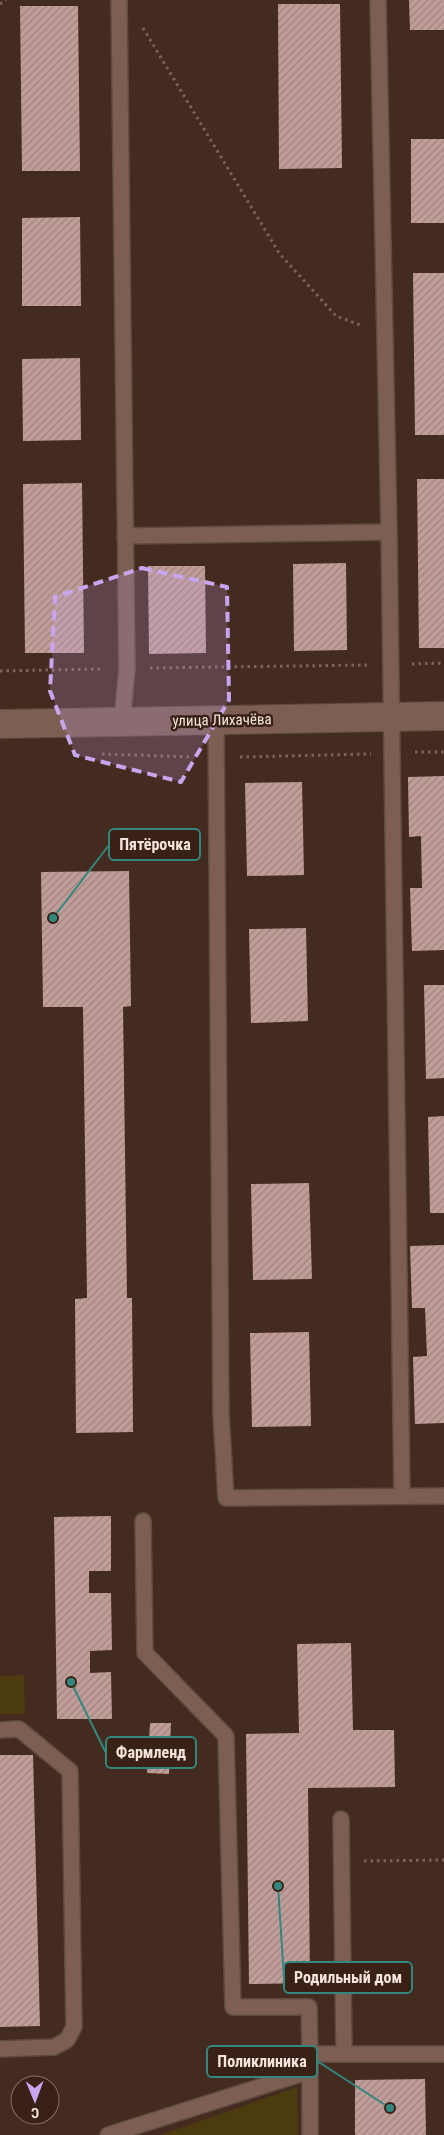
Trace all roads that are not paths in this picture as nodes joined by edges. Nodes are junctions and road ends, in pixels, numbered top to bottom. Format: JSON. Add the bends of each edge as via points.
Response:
{"nodes":[{"id":1,"x":119,"y":0,"type":"edge"},
{"id":2,"x":378,"y":0,"type":"edge"},
{"id":3,"x":389,"y":532,"type":"junction"},
{"id":4,"x":125,"y":536,"type":"junction"},
{"id":5,"x":444,"y":716,"type":"edge"},
{"id":6,"x":390,"y":717,"type":"junction"},
{"id":7,"x":216,"y":720,"type":"junction"},
{"id":8,"x":122,"y":722,"type":"junction"},
{"id":9,"x":0,"y":724,"type":"edge"},
{"id":10,"x":402,"y":1495,"type":"junction"},
{"id":11,"x":444,"y":1496,"type":"edge"},
{"id":12,"x":143,"y":1521,"type":"dead end"},
{"id":13,"x":0,"y":1730,"type":"edge"},
{"id":14,"x":341,"y":1819,"type":"dead end"},
{"id":15,"x":0,"y":2049,"type":"edge"},
{"id":16,"x":310,"y":2054,"type":"junction"},
{"id":17,"x":344,"y":2054,"type":"junction"},
{"id":18,"x":444,"y":2054,"type":"edge"},
{"id":19,"x":310,"y":2071,"type":"junction"},
{"id":20,"x":108,"y":2135,"type":"edge"},
{"id":21,"x":310,"y":2135,"type":"edge"}],
"edges":[{"from":1,"to":4,"type":"lane"},
{"from":2,"to":3,"type":"lane"},
{"from":3,"to":4,"type":"lane"},
{"from":3,"to":6,"type":"lane"},
{"from":4,"to":8,"type":"lane","via":[[127,669]]},
{"from":5,"to":6,"type":"street","name":"улица Лихачёва"},
{"from":6,"to":7,"type":"street","name":"улица Лихачёва"},
{"from":6,"to":10,"type":"lane"},
{"from":7,"to":8,"type":"street","name":"улица Лихачёва"},
{"from":7,"to":10,"type":"lane","via":[[221,1414],[226,1498]]},
{"from":8,"to":9,"type":"street","name":"улица Лихачёва"},
{"from":10,"to":11,"type":"lane"},
{"from":12,"to":16,"type":"lane","via":[[145,1653],[226,1736],[233,2007],[309,2006]]},
{"from":13,"to":15,"type":"lane","via":[[20,1729],[70,1771],[74,2027],[67,2040],[54,2048]]},
{"from":14,"to":17,"type":"lane"},
{"from":16,"to":17,"type":"lane"},
{"from":16,"to":19,"type":"lane"},
{"from":17,"to":18,"type":"lane"},
{"from":19,"to":20,"type":"lane"},
{"from":19,"to":21,"type":"lane"}]}
